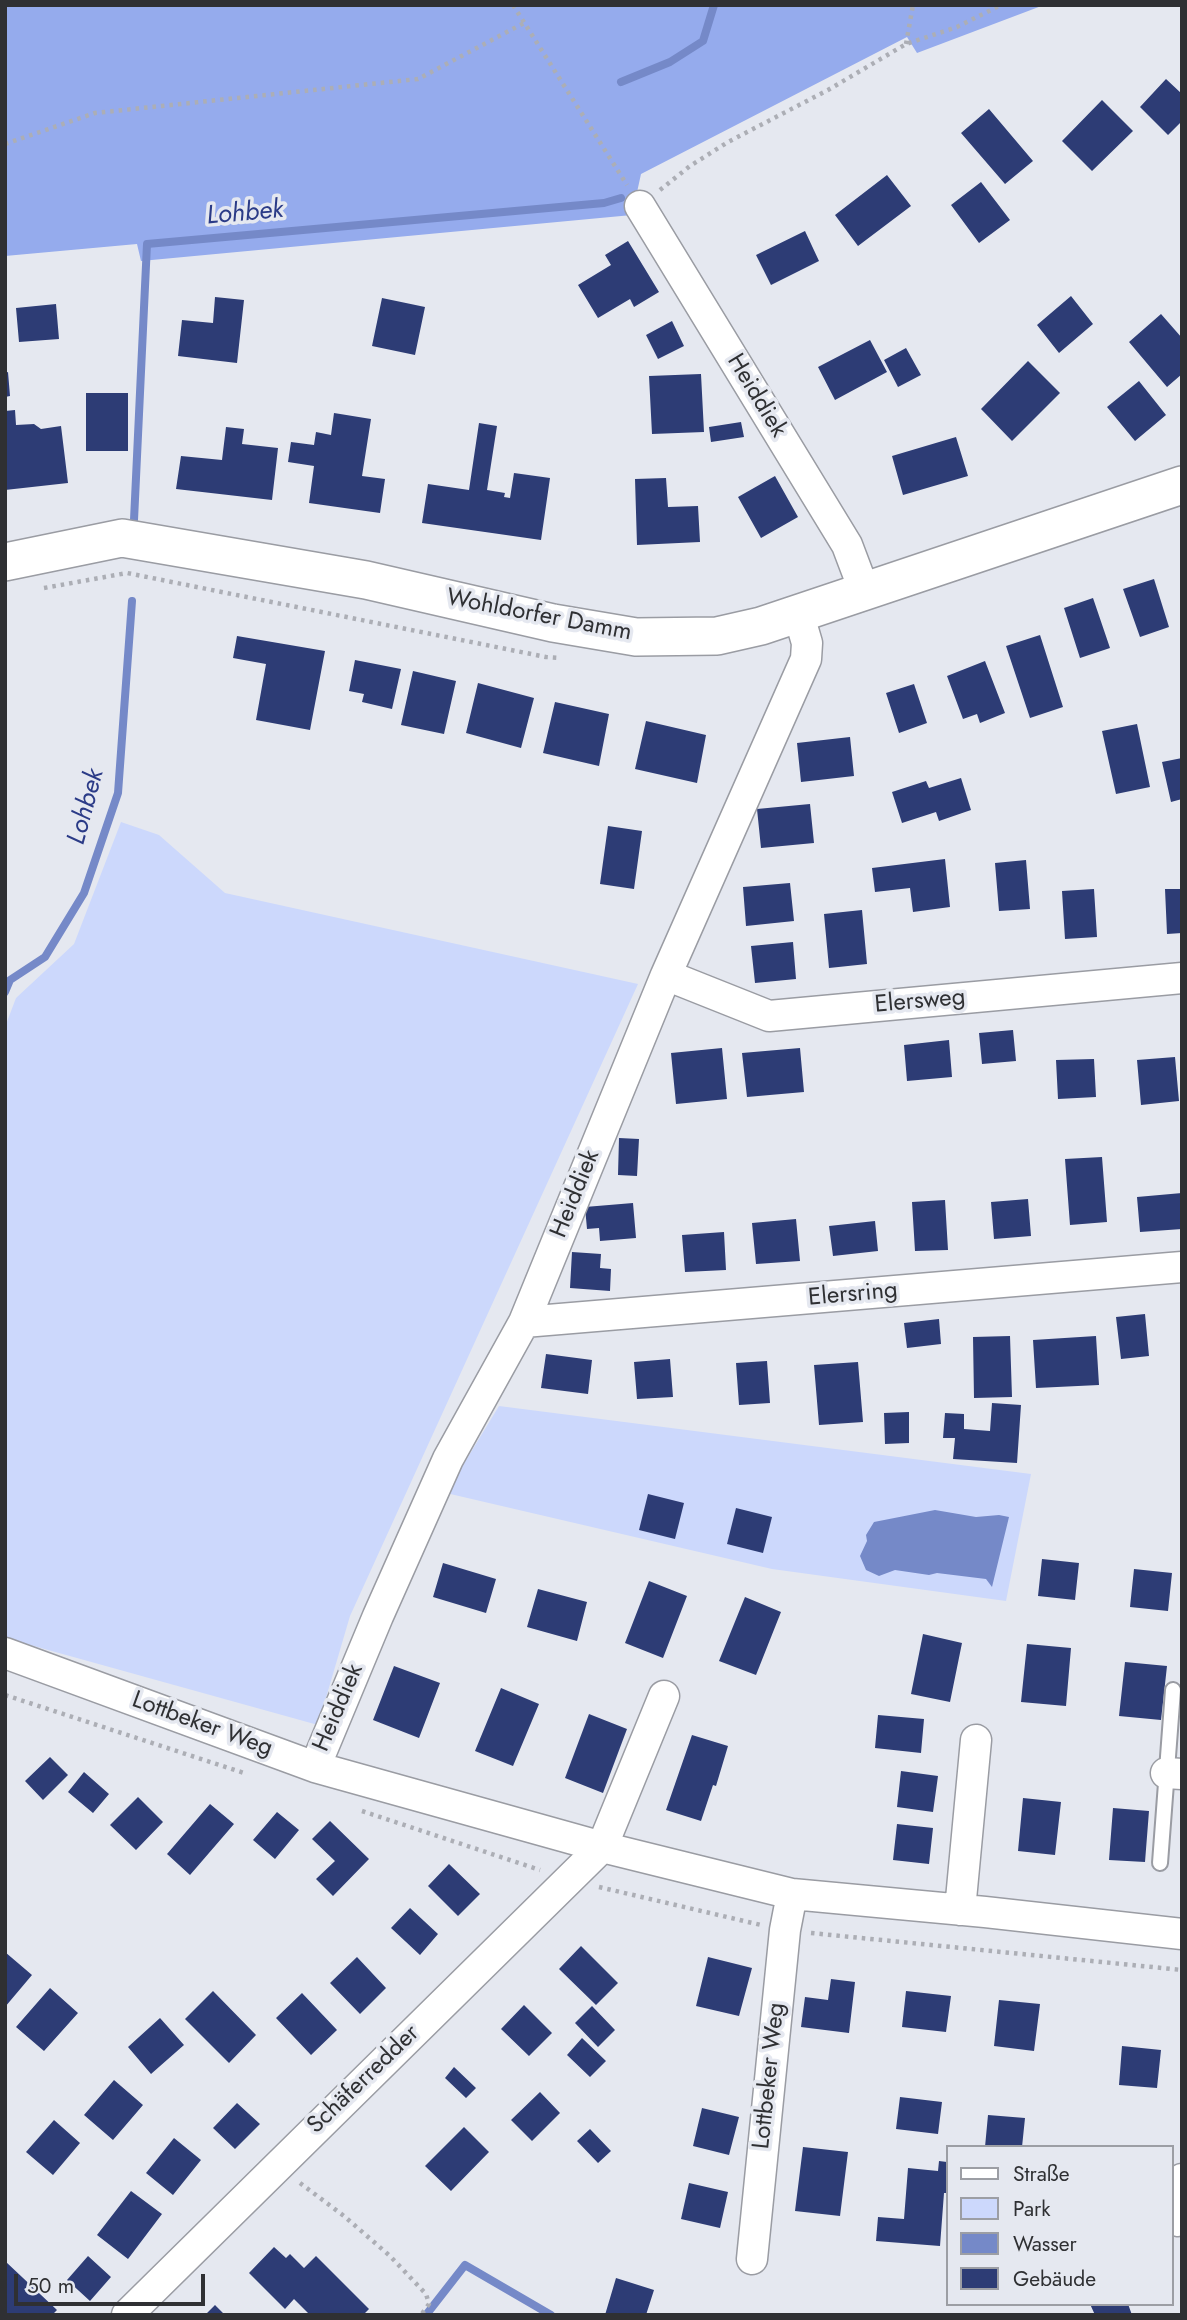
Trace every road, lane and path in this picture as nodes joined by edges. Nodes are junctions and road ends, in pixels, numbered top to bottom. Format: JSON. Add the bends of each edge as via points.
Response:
{"nodes":[{"id":1,"x":513,"y":5,"type":"edge"},
{"id":2,"x":913,"y":5,"type":"edge"},
{"id":3,"x":1001,"y":5,"type":"edge"},
{"id":4,"x":524,"y":23,"type":"junction"},
{"id":5,"x":906,"y":44,"type":"junction"},
{"id":6,"x":5,"y":144,"type":"edge"},
{"id":7,"x":640,"y":206,"type":"junction"},
{"id":8,"x":1182,"y":485,"type":"edge"},
{"id":9,"x":5,"y":562,"type":"edge"},
{"id":10,"x":864,"y":590,"type":"junction"},
{"id":11,"x":798,"y":612,"type":"junction"},
{"id":12,"x":666,"y":975,"type":"junction"},
{"id":13,"x":1182,"y":978,"type":"edge"},
{"id":14,"x":1182,"y":1267,"type":"edge"},
{"id":15,"x":524,"y":1322,"type":"junction"},
{"id":16,"x":5,"y":1653,"type":"edge"},
{"id":17,"x":1173,"y":1690,"type":"dead end"},
{"id":18,"x":664,"y":1696,"type":"dead end"},
{"id":19,"x":976,"y":1740,"type":"dead end"},
{"id":20,"x":315,"y":1767,"type":"junction"},
{"id":21,"x":1174,"y":1773,"type":"edge"},
{"id":22,"x":602,"y":1847,"type":"junction"},
{"id":23,"x":1160,"y":1863,"type":"dead end"},
{"id":24,"x":792,"y":1894,"type":"junction"},
{"id":25,"x":960,"y":1910,"type":"junction"},
{"id":26,"x":1182,"y":1934,"type":"edge"},
{"id":27,"x":278,"y":2164,"type":"junction"},
{"id":28,"x":1182,"y":2179,"type":"edge"},
{"id":29,"x":1178,"y":2221,"type":"dead end"},
{"id":30,"x":752,"y":2259,"type":"dead end"},
{"id":31,"x":127,"y":2315,"type":"edge"},
{"id":32,"x":421,"y":2315,"type":"edge"}],
"edges":[{"from":1,"to":4,"type":"path"},
{"from":2,"to":5,"type":"path"},
{"from":3,"to":5,"type":"path","via":[[957,27]]},
{"from":4,"to":6,"type":"path","via":[[418,79],[95,113]]},
{"from":4,"to":7,"type":"path"},
{"from":5,"to":7,"type":"path","via":[[728,142]]},
{"from":7,"to":10,"type":"street","name":"Heiddiek","via":[[847,545]]},
{"from":8,"to":10,"type":"street","name":"Wohldorfer Damm"},
{"from":9,"to":11,"type":"street","name":"Wohldorfer Damm","via":[[122,538],[366,580],[636,637],[717,636]]},
{"from":10,"to":11,"type":"street","name":"Wohldorfer Damm"},
{"from":11,"to":12,"type":"street","name":"Heiddiek","via":[[807,643],[806,659]]},
{"from":12,"to":13,"type":"street","name":"Elersweg","via":[[769,1016]]},
{"from":12,"to":15,"type":"street","name":"Heiddiek"},
{"from":14,"to":15,"type":"street","name":"Elersring"},
{"from":15,"to":20,"type":"street","name":"Heiddiek","via":[[447,1459]]},
{"from":16,"to":20,"type":"street","name":"Lottbeker Weg"},
{"from":17,"to":21,"type":"lane"},
{"from":18,"to":22,"type":"street"},
{"from":19,"to":25,"type":"street"},
{"from":20,"to":22,"type":"street","name":"Lottbeker Weg"},
{"from":21,"to":23,"type":"lane"},
{"from":22,"to":24,"type":"street","name":"Lottbeker Weg"},
{"from":22,"to":27,"type":"street","name":"Schäferredder"},
{"from":24,"to":25,"type":"street","name":"Lottbeker Weg"},
{"from":24,"to":30,"type":"street","name":"Lottbeker Weg"},
{"from":25,"to":26,"type":"street","name":"Lottbeker Weg"},
{"from":27,"to":31,"type":"street","name":"Schäferredder"},
{"from":27,"to":32,"type":"path","via":[[390,2256],[426,2294],[429,2304]]},
{"from":28,"to":29,"type":"street"}]}
